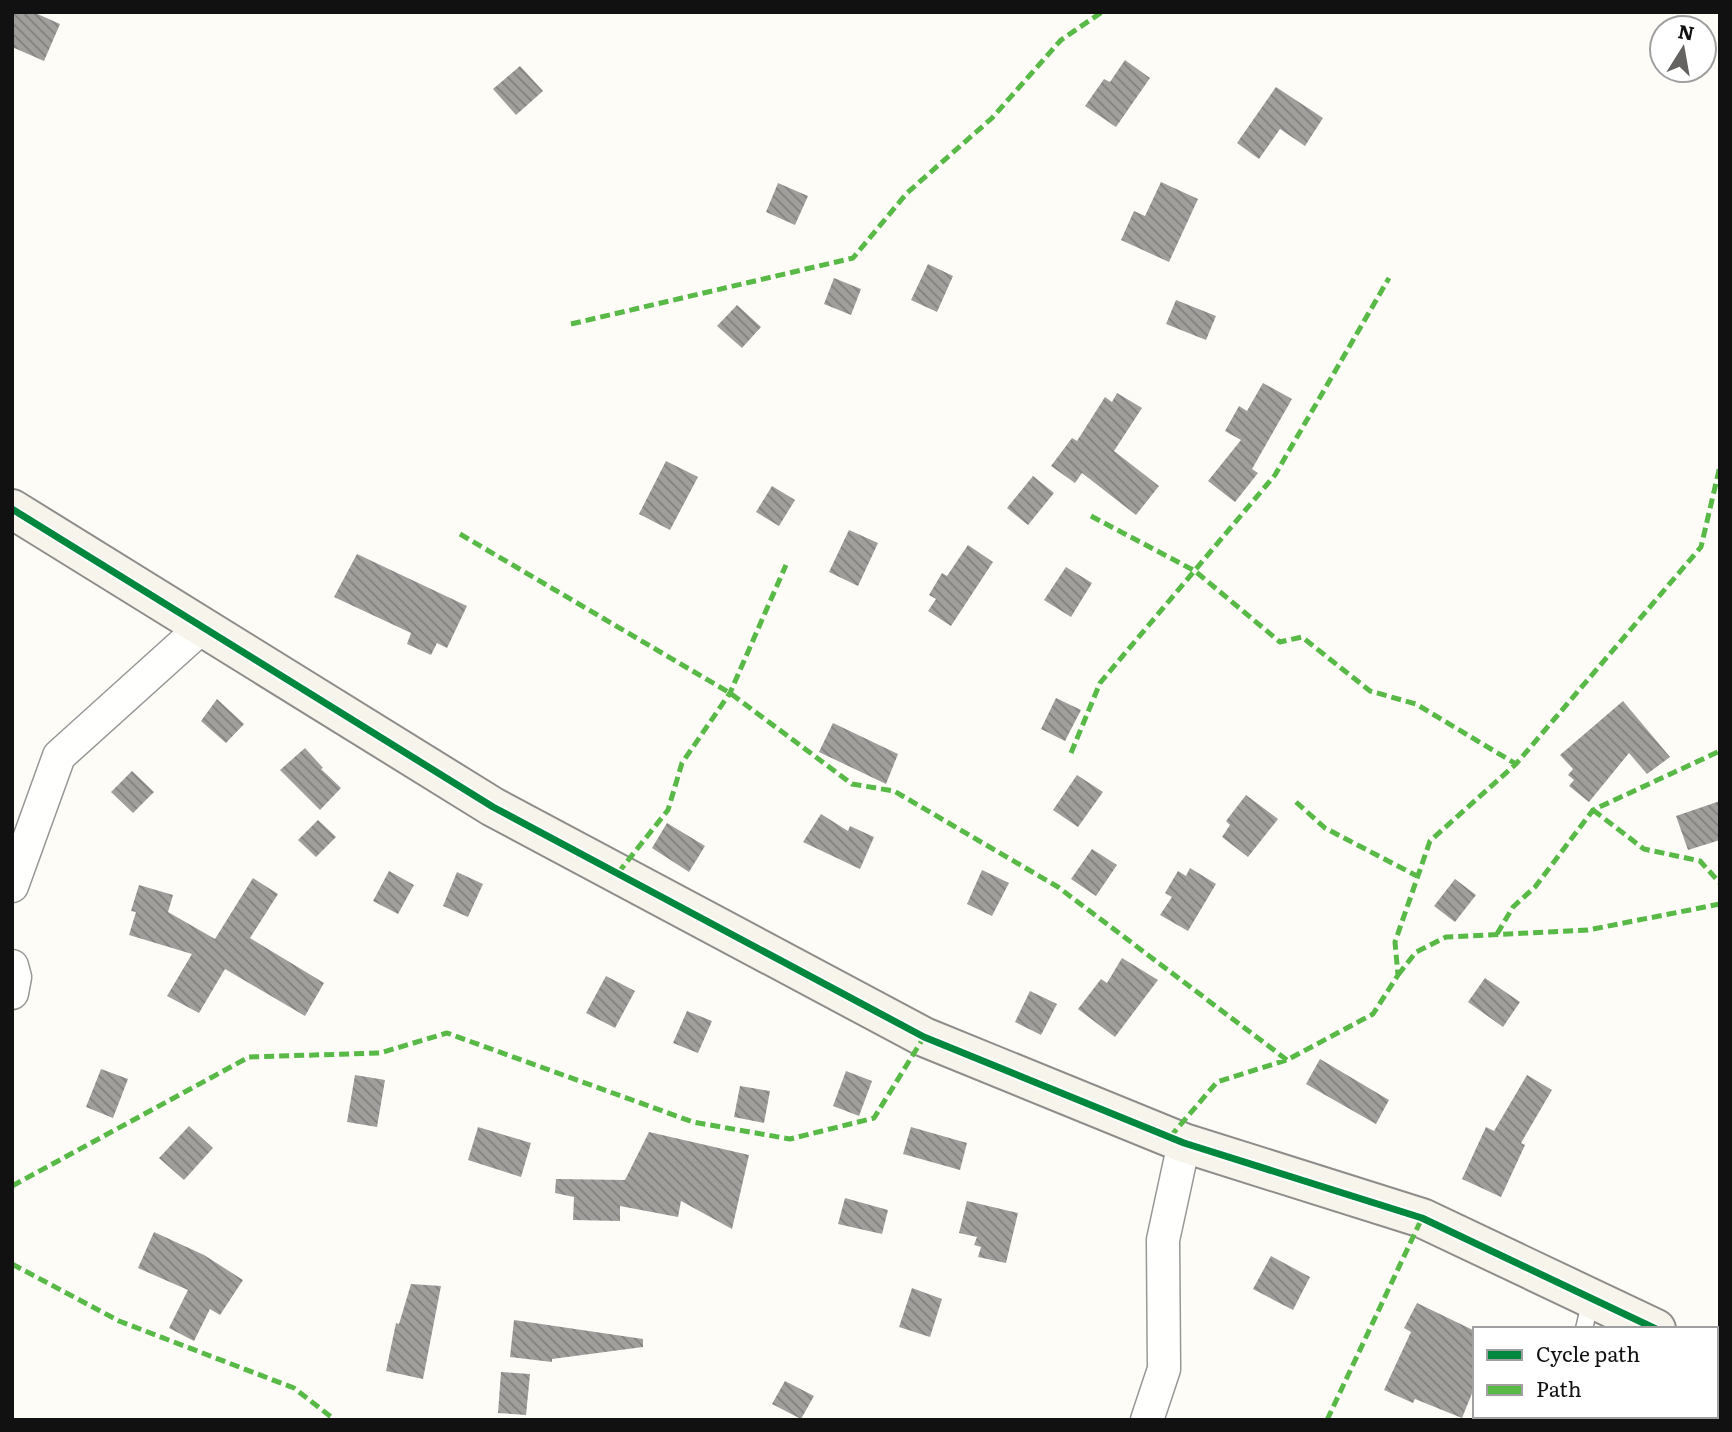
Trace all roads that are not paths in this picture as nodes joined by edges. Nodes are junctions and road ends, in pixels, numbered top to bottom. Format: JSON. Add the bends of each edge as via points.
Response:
{"nodes":[{"id":1,"x":12,"y":509,"type":"edge"},
{"id":2,"x":202,"y":627,"type":"junction"},
{"id":3,"x":13,"y":880,"type":"edge"},
{"id":4,"x":12,"y":966,"type":"edge"},
{"id":5,"x":12,"y":993,"type":"edge"},
{"id":6,"x":1184,"y":1143,"type":"junction"},
{"id":7,"x":1588,"y":1313,"type":"edge"},
{"id":8,"x":1648,"y":1327,"type":"edge"},
{"id":9,"x":1147,"y":1420,"type":"edge"}],
"edges":[{"from":1,"to":2,"type":"street"},
{"from":2,"to":3,"type":"street","via":[[59,756]]},
{"from":2,"to":6,"type":"street","via":[[493,807],[924,1037]]},
{"from":4,"to":5,"type":"street"},
{"from":6,"to":7,"type":"street","via":[[1422,1218]]},
{"from":6,"to":9,"type":"street","via":[[1163,1240],[1164,1369]]},
{"from":7,"to":8,"type":"street"}]}
